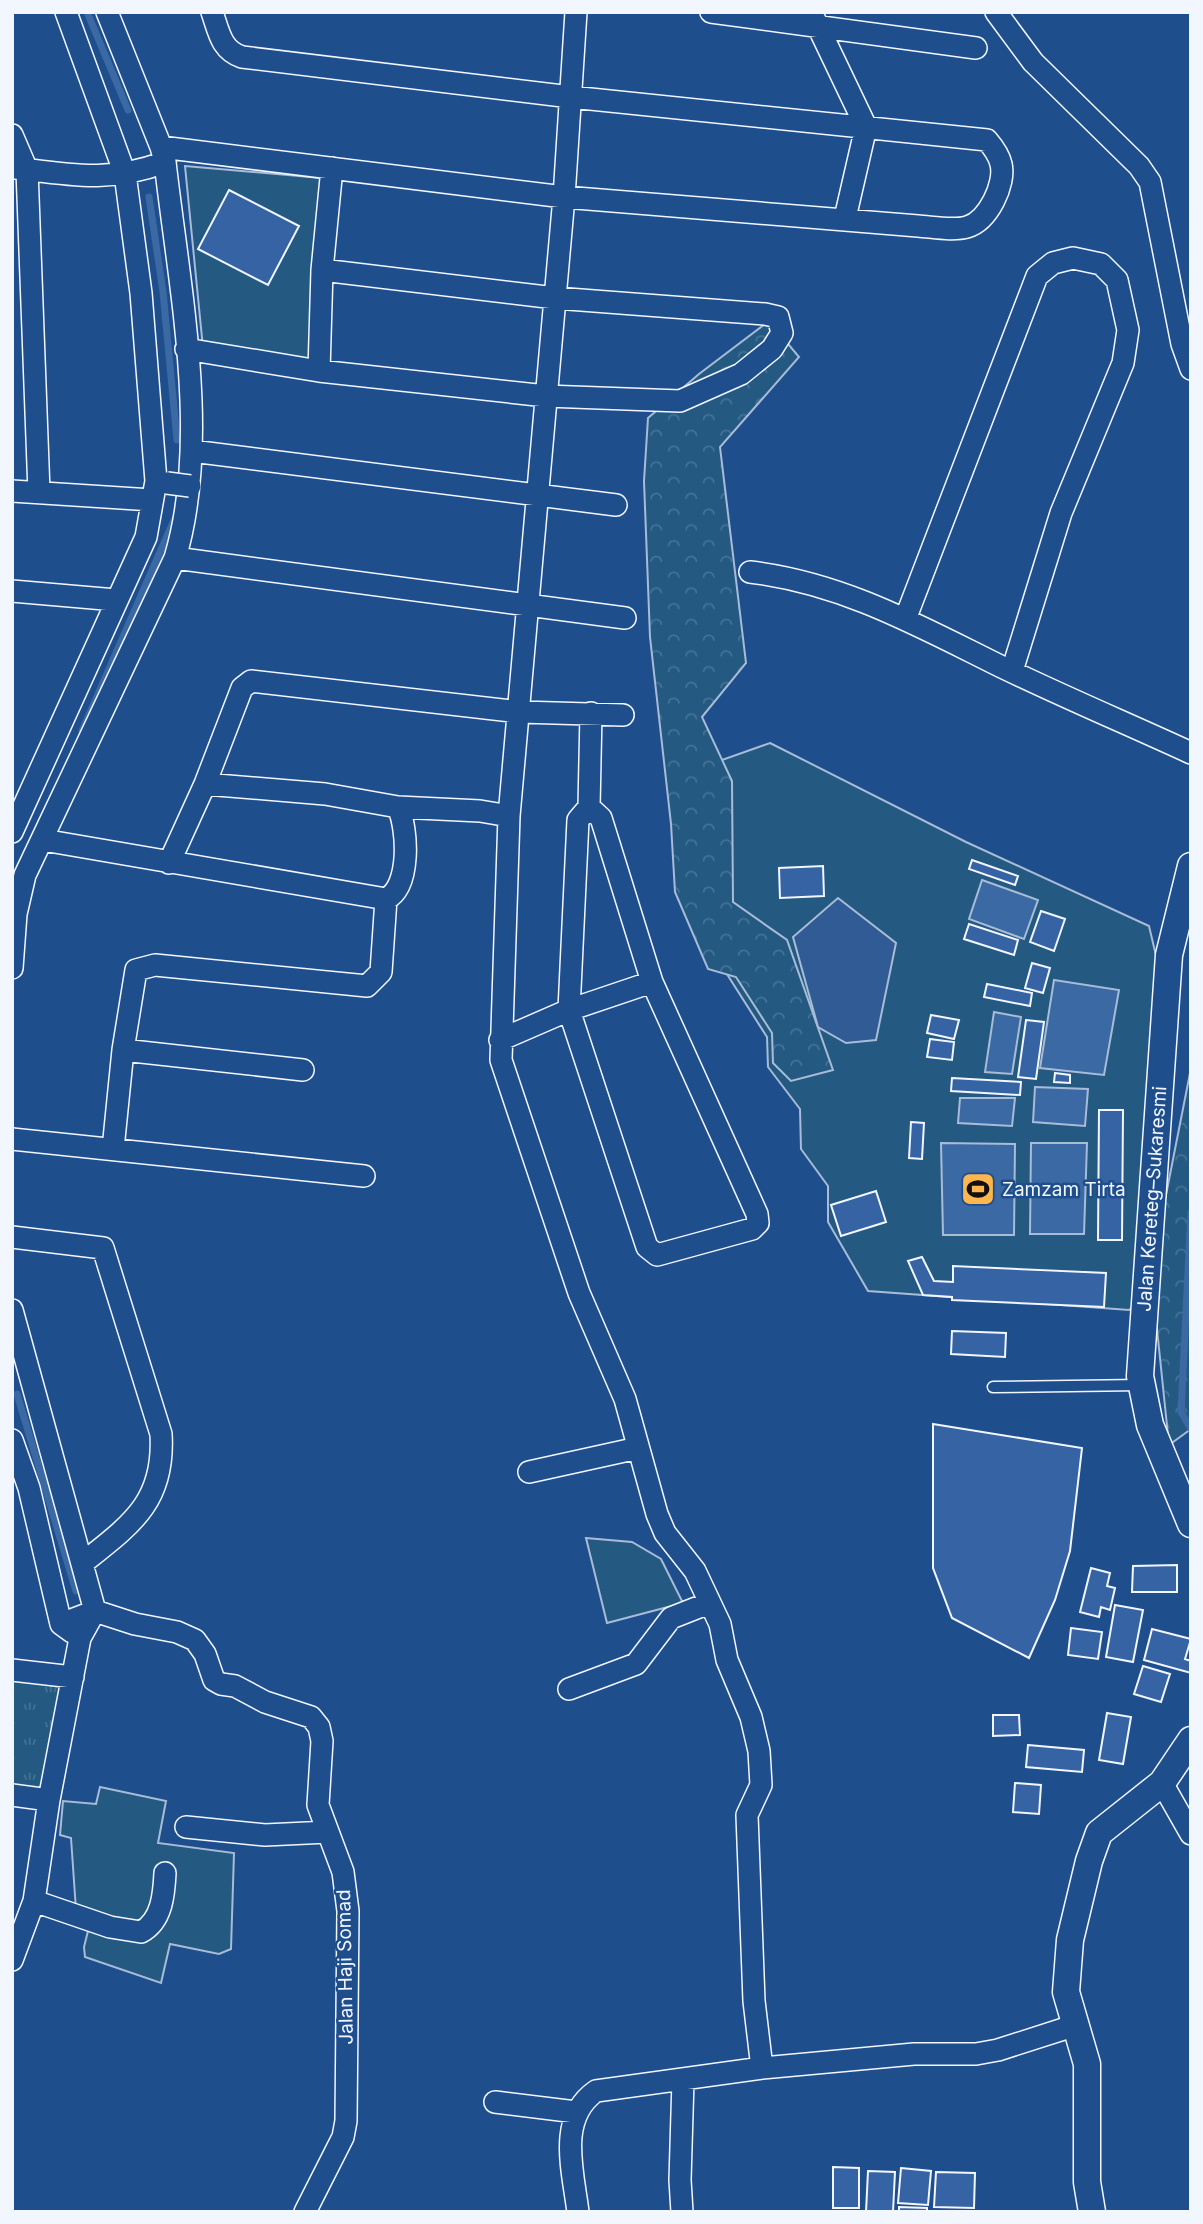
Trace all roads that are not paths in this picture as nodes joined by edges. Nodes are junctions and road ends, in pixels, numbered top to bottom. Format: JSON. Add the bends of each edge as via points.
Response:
{"nodes":[{"id":1,"x":66,"y":12,"type":"edge"},
{"id":2,"x":107,"y":12,"type":"edge"},
{"id":3,"x":212,"y":12,"type":"edge"},
{"id":4,"x":576,"y":12,"type":"edge"},
{"id":5,"x":710,"y":12,"type":"edge"},
{"id":6,"x":996,"y":12,"type":"edge"},
{"id":7,"x":815,"y":19,"type":"edge"},
{"id":8,"x":976,"y":48,"type":"dead end"},
{"id":9,"x":571,"y":97,"type":"junction"},
{"id":10,"x":866,"y":127,"type":"junction"},
{"id":11,"x":12,"y":135,"type":"edge"},
{"id":12,"x":149,"y":164,"type":"junction"},
{"id":13,"x":332,"y":168,"type":"junction"},
{"id":14,"x":20,"y":169,"type":"edge"},
{"id":15,"x":564,"y":197,"type":"junction"},
{"id":16,"x":845,"y":218,"type":"junction"},
{"id":17,"x":322,"y":270,"type":"junction"},
{"id":18,"x":555,"y":298,"type":"junction"},
{"id":19,"x":186,"y":349,"type":"junction"},
{"id":20,"x":1191,"y":369,"type":"edge"},
{"id":21,"x":319,"y":371,"type":"junction"},
{"id":22,"x":546,"y":396,"type":"junction"},
{"id":23,"x":192,"y":452,"type":"junction"},
{"id":24,"x":190,"y":483,"type":"junction"},
{"id":25,"x":158,"y":488,"type":"junction"},
{"id":26,"x":12,"y":491,"type":"edge"},
{"id":27,"x":39,"y":492,"type":"junction"},
{"id":28,"x":539,"y":497,"type":"junction"},
{"id":29,"x":616,"y":505,"type":"dead end"},
{"id":30,"x":176,"y":558,"type":"junction"},
{"id":31,"x":750,"y":572,"type":"dead end"},
{"id":32,"x":12,"y":591,"type":"edge"},
{"id":33,"x":116,"y":600,"type":"junction"},
{"id":34,"x":527,"y":607,"type":"junction"},
{"id":35,"x":906,"y":617,"type":"junction"},
{"id":36,"x":625,"y":618,"type":"dead end"},
{"id":37,"x":1012,"y":671,"type":"junction"},
{"id":38,"x":520,"y":712,"type":"junction"},
{"id":39,"x":591,"y":713,"type":"junction"},
{"id":40,"x":623,"y":715,"type":"dead end"},
{"id":41,"x":1191,"y":753,"type":"edge"},
{"id":42,"x":205,"y":784,"type":"junction"},
{"id":43,"x":398,"y":807,"type":"junction"},
{"id":44,"x":589,"y":807,"type":"junction"},
{"id":45,"x":495,"y":814,"type":"junction"},
{"id":46,"x":12,"y":832,"type":"edge"},
{"id":47,"x":43,"y":840,"type":"junction"},
{"id":48,"x":169,"y":863,"type":"junction"},
{"id":49,"x":1191,"y":866,"type":"edge"},
{"id":50,"x":386,"y":900,"type":"junction"},
{"id":51,"x":12,"y":968,"type":"edge"},
{"id":52,"x":652,"y":982,"type":"junction"},
{"id":53,"x":569,"y":1010,"type":"junction"},
{"id":54,"x":500,"y":1041,"type":"junction"},
{"id":55,"x":123,"y":1051,"type":"junction"},
{"id":56,"x":303,"y":1070,"type":"dead end"},
{"id":57,"x":12,"y":1139,"type":"edge"},
{"id":58,"x":113,"y":1149,"type":"junction"},
{"id":59,"x":364,"y":1176,"type":"dead end"},
{"id":60,"x":12,"y":1237,"type":"edge"},
{"id":61,"x":12,"y":1310,"type":"edge"},
{"id":62,"x":20,"y":1367,"type":"edge"},
{"id":63,"x":1141,"y":1385,"type":"junction"},
{"id":64,"x":993,"y":1387,"type":"dead end"},
{"id":65,"x":12,"y":1440,"type":"edge"},
{"id":66,"x":638,"y":1448,"type":"junction"},
{"id":67,"x":529,"y":1472,"type":"dead end"},
{"id":68,"x":1184,"y":1475,"type":"edge"},
{"id":69,"x":1191,"y":1524,"type":"edge"},
{"id":70,"x":84,"y":1562,"type":"junction"},
{"id":71,"x":709,"y":1603,"type":"junction"},
{"id":72,"x":95,"y":1611,"type":"junction"},
{"id":73,"x":61,"y":1624,"type":"junction"},
{"id":74,"x":80,"y":1637,"type":"junction"},
{"id":75,"x":12,"y":1670,"type":"edge"},
{"id":76,"x":73,"y":1678,"type":"junction"},
{"id":77,"x":569,"y":1689,"type":"dead end"},
{"id":78,"x":1191,"y":1740,"type":"edge"},
{"id":79,"x":1161,"y":1783,"type":"junction"},
{"id":80,"x":12,"y":1795,"type":"edge"},
{"id":81,"x":49,"y":1800,"type":"junction"},
{"id":82,"x":186,"y":1827,"type":"dead end"},
{"id":83,"x":328,"y":1832,"type":"junction"},
{"id":84,"x":1191,"y":1834,"type":"edge"},
{"id":85,"x":165,"y":1873,"type":"dead end"},
{"id":86,"x":34,"y":1901,"type":"junction"},
{"id":87,"x":15,"y":1948,"type":"edge"},
{"id":88,"x":1076,"y":2025,"type":"junction"},
{"id":89,"x":762,"y":2068,"type":"junction"},
{"id":90,"x":683,"y":2080,"type":"junction"},
{"id":91,"x":495,"y":2102,"type":"dead end"},
{"id":92,"x":576,"y":2112,"type":"junction"},
{"id":93,"x":305,"y":2212,"type":"edge"},
{"id":94,"x":578,"y":2212,"type":"edge"},
{"id":95,"x":682,"y":2212,"type":"edge"},
{"id":96,"x":1093,"y":2212,"type":"edge"}],
"edges":[{"from":1,"to":12,"type":"street"},
{"from":2,"to":12,"type":"street"},
{"from":3,"to":9,"type":"street","via":[[223,43],[231,53],[243,57]]},
{"from":4,"to":9,"type":"street"},
{"from":5,"to":7,"type":"street"},
{"from":6,"to":20,"type":"street","via":[[1033,62],[1150,181]]},
{"from":7,"to":8,"type":"street"},
{"from":7,"to":10,"type":"street"},
{"from":9,"to":10,"type":"street"},
{"from":9,"to":15,"type":"street"},
{"from":10,"to":16,"type":"street"},
{"from":10,"to":16,"type":"street","via":[[987,140],[1001,165],[1000,182],[989,209],[980,221],[966,228]]},
{"from":11,"to":14,"type":"street"},
{"from":12,"to":13,"type":"street"},
{"from":12,"to":14,"type":"street","via":[[94,178]]},
{"from":12,"to":19,"type":"street"},
{"from":12,"to":25,"type":"street","via":[[141,293]]},
{"from":13,"to":15,"type":"street"},
{"from":13,"to":17,"type":"street"},
{"from":14,"to":27,"type":"street"},
{"from":15,"to":16,"type":"street"},
{"from":15,"to":18,"type":"street"},
{"from":17,"to":18,"type":"street"},
{"from":17,"to":21,"type":"street"},
{"from":18,"to":22,"type":"street"},
{"from":18,"to":22,"type":"street","via":[[765,314],[778,317],[782,332],[772,349],[741,374],[680,401]]},
{"from":19,"to":21,"type":"street"},
{"from":19,"to":23,"type":"street"},
{"from":21,"to":22,"type":"street"},
{"from":22,"to":28,"type":"street"},
{"from":23,"to":24,"type":"street"},
{"from":23,"to":28,"type":"street"},
{"from":24,"to":25,"type":"street","bridge":true},
{"from":24,"to":30,"type":"street","via":[[186,524]]},
{"from":25,"to":27,"type":"street"},
{"from":25,"to":33,"type":"street","via":[[146,537]]},
{"from":26,"to":27,"type":"street"},
{"from":28,"to":29,"type":"street"},
{"from":28,"to":34,"type":"street"},
{"from":30,"to":34,"type":"street"},
{"from":30,"to":47,"type":"street"},
{"from":31,"to":35,"type":"street","via":[[806,581]]},
{"from":32,"to":33,"type":"street"},
{"from":33,"to":46,"type":"street"},
{"from":34,"to":36,"type":"street"},
{"from":34,"to":38,"type":"street"},
{"from":35,"to":37,"type":"street"},
{"from":35,"to":37,"type":"street","via":[[1037,276],[1053,263],[1073,258],[1101,264],[1117,280],[1125,308],[1128,330],[1123,363],[1061,513]]},
{"from":37,"to":41,"type":"street"},
{"from":38,"to":39,"type":"street"},
{"from":38,"to":42,"type":"street","via":[[251,681],[242,688]]},
{"from":38,"to":45,"type":"street"},
{"from":39,"to":40,"type":"street"},
{"from":39,"to":44,"type":"street"},
{"from":42,"to":43,"type":"street","via":[[325,794]]},
{"from":42,"to":48,"type":"street"},
{"from":43,"to":45,"type":"street"},
{"from":43,"to":50,"type":"street","via":[[404,819],[406,852],[398,890]]},
{"from":44,"to":52,"type":"street","via":[[601,818]]},
{"from":44,"to":53,"type":"street","via":[[578,820]]},
{"from":45,"to":54,"type":"street"},
{"from":47,"to":48,"type":"street"},
{"from":47,"to":51,"type":"street","via":[[20,893]]},
{"from":48,"to":50,"type":"street"},
{"from":49,"to":63,"type":"street","name":"Jalan Kereteg–Sukaresmi","via":[[1169,955]]},
{"from":50,"to":55,"type":"street","via":[[381,972],[367,986],[144,966],[136,970]]},
{"from":52,"to":53,"type":"street"},
{"from":52,"to":53,"type":"street","via":[[757,1214],[758,1223],[752,1229],[669,1253],[657,1255],[647,1247]]},
{"from":53,"to":54,"type":"street"},
{"from":54,"to":66,"type":"street","via":[[501,1060],[538,1174],[579,1293],[625,1399]]},
{"from":55,"to":56,"type":"street"},
{"from":55,"to":58,"type":"street"},
{"from":57,"to":58,"type":"street"},
{"from":58,"to":59,"type":"street"},
{"from":60,"to":70,"type":"street","via":[[103,1248],[161,1434],[160,1464],[147,1505],[134,1522]]},
{"from":61,"to":62,"type":"street"},
{"from":62,"to":70,"type":"street"},
{"from":63,"to":64,"type":"lane"},
{"from":63,"to":68,"type":"street","name":"Jalan Kereteg–Sukaresmi","via":[[1150,1425]]},
{"from":65,"to":73,"type":"street","via":[[29,1488]]},
{"from":66,"to":67,"type":"street"},
{"from":66,"to":71,"type":"street","via":[[665,1533],[695,1571]]},
{"from":68,"to":69,"type":"street","name":"Jalan Kereteg–Sukaresmi"},
{"from":70,"to":72,"type":"street"},
{"from":71,"to":77,"type":"street","via":[[671,1618],[636,1664]]},
{"from":71,"to":89,"type":"street","via":[[759,1751],[761,1785],[747,1815],[754,2001]]},
{"from":72,"to":73,"type":"street"},
{"from":72,"to":74,"type":"street"},
{"from":72,"to":83,"type":"street","name":"Jalan Haji Somad","via":[[195,1640],[214,1680],[311,1717],[322,1741],[318,1805]]},
{"from":73,"to":74,"type":"street"},
{"from":74,"to":76,"type":"street"},
{"from":75,"to":76,"type":"street"},
{"from":76,"to":81,"type":"street"},
{"from":78,"to":79,"type":"street"},
{"from":79,"to":84,"type":"street"},
{"from":79,"to":88,"type":"street","via":[[1105,1827],[1095,1843],[1065,1974]]},
{"from":80,"to":81,"type":"street"},
{"from":81,"to":86,"type":"street"},
{"from":82,"to":83,"type":"street","via":[[265,1835]]},
{"from":83,"to":93,"type":"street","name":"Jalan Haji Somad","via":[[343,1872],[348,1911],[346,2121],[343,2137]]},
{"from":85,"to":86,"type":"street","via":[[162,1904],[141,1932],[110,1927]]},
{"from":86,"to":87,"type":"street"},
{"from":88,"to":89,"type":"street","via":[[976,2054],[914,2054]]},
{"from":88,"to":96,"type":"street","via":[[1087,2064],[1087,2182]]},
{"from":89,"to":90,"type":"street"},
{"from":90,"to":92,"type":"street","via":[[596,2091]]},
{"from":90,"to":95,"type":"street"},
{"from":91,"to":92,"type":"street"},
{"from":92,"to":94,"type":"street","via":[[570,2154]]}]}
